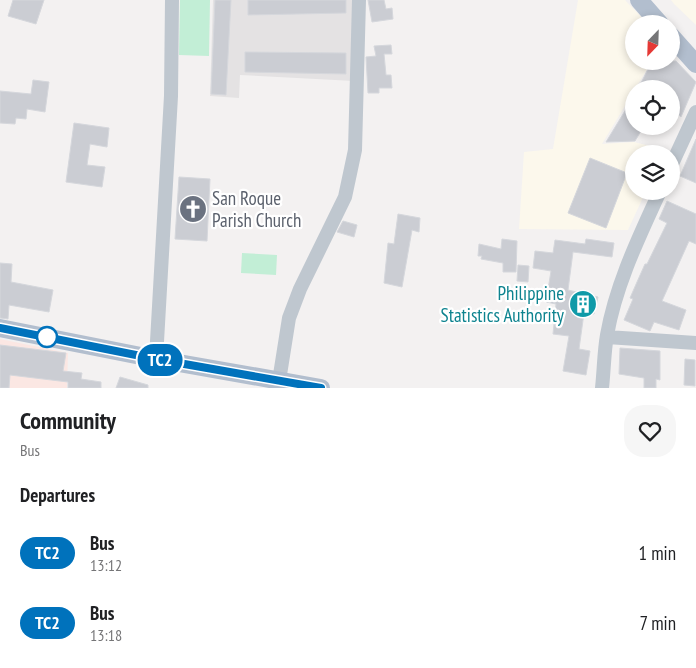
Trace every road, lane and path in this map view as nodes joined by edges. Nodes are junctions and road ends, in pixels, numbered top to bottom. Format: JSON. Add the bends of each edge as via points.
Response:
{"nodes":[{"id":1,"x":172,"y":0,"type":"edge"},
{"id":2,"x":359,"y":0,"type":"edge"},
{"id":3,"x":639,"y":0,"type":"edge"},
{"id":4,"x":652,"y":15,"type":"edge"},
{"id":5,"x":680,"y":46,"type":"edge"},
{"id":6,"x":696,"y":64,"type":"edge"},
{"id":7,"x":696,"y":112,"type":"edge"},
{"id":8,"x":680,"y":147,"type":"edge"},
{"id":9,"x":656,"y":200,"type":"edge"},
{"id":10,"x":0,"y":328,"type":"edge"},
{"id":11,"x":607,"y":337,"type":"junction"},
{"id":12,"x":695,"y":340,"type":"edge"},
{"id":13,"x":156,"y":359,"type":"junction"},
{"id":14,"x":279,"y":381,"type":"junction"},
{"id":15,"x":321,"y":388,"type":"edge"},
{"id":16,"x":602,"y":388,"type":"edge"}],
"edges":[{"from":1,"to":13,"type":"street","via":[[171,96]]},
{"from":2,"to":14,"type":"street","via":[[355,150],[345,197],[289,318]]},
{"from":3,"to":4,"type":"main road"},
{"from":5,"to":6,"type":"main road"},
{"from":7,"to":8,"type":"street"},
{"from":9,"to":11,"type":"street","via":[[635,245]]},
{"from":10,"to":13,"type":"main road"},
{"from":11,"to":12,"type":"street"},
{"from":11,"to":16,"type":"street"},
{"from":13,"to":14,"type":"main road"},
{"from":14,"to":15,"type":"main road"}]}
